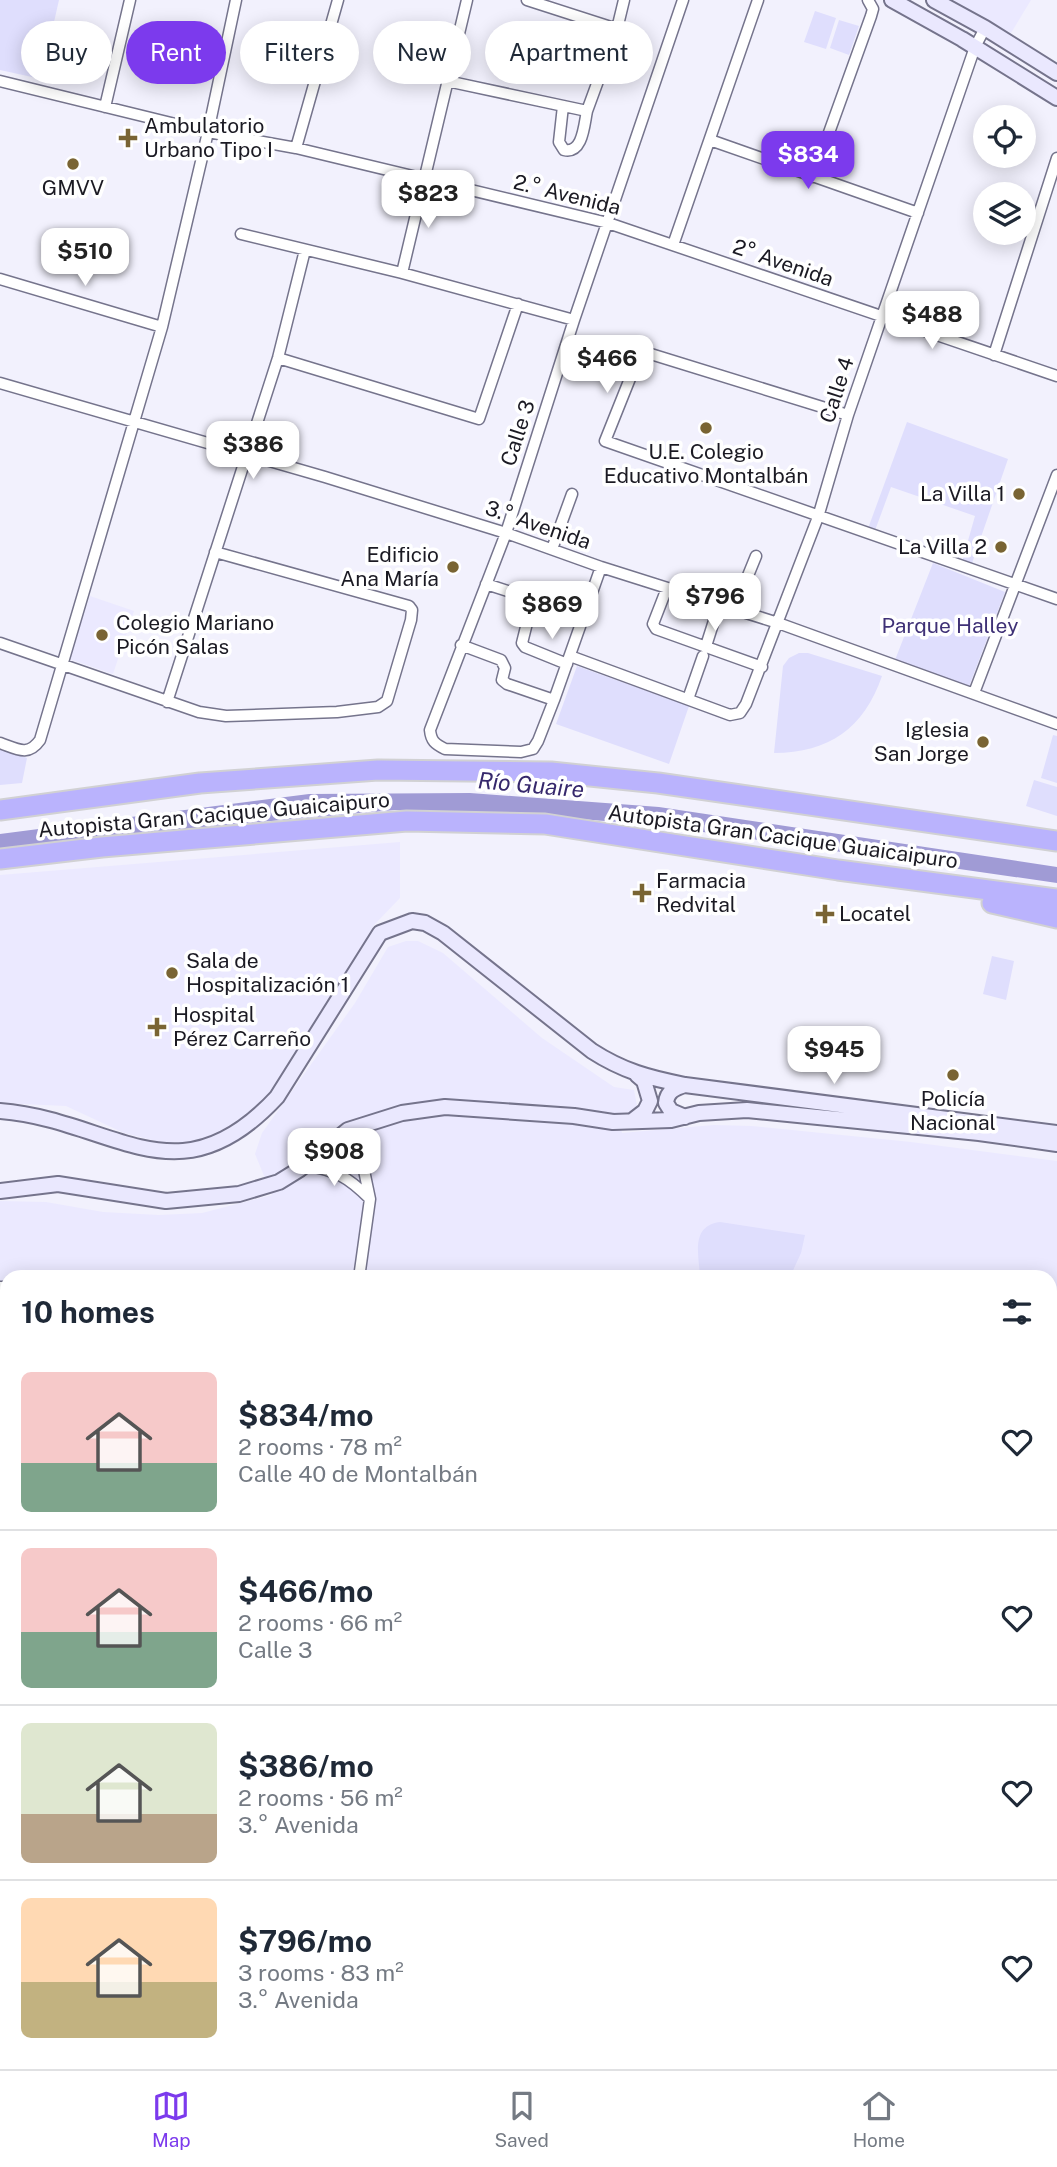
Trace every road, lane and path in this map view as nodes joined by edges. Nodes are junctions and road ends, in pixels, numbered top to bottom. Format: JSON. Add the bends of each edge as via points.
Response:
{"nodes":[{"id":1,"x":130,"y":0,"type":"edge"},
{"id":2,"x":236,"y":0,"type":"edge"},
{"id":3,"x":338,"y":0,"type":"edge"},
{"id":4,"x":467,"y":0,"type":"edge"},
{"id":5,"x":527,"y":0,"type":"edge"},
{"id":6,"x":624,"y":0,"type":"edge"},
{"id":7,"x":683,"y":0,"type":"edge"},
{"id":8,"x":758,"y":0,"type":"edge"},
{"id":9,"x":868,"y":0,"type":"edge"},
{"id":10,"x":892,"y":0,"type":"edge"},
{"id":11,"x":934,"y":0,"type":"edge"},
{"id":12,"x":462,"y":21,"type":"edge"},
{"id":13,"x":592,"y":21,"type":"edge"},
{"id":14,"x":619,"y":21,"type":"edge"},
{"id":15,"x":985,"y":28,"type":"junction"},
{"id":16,"x":975,"y":47,"type":"junction"},
{"id":17,"x":1057,"y":73,"type":"edge"},
{"id":18,"x":0,"y":81,"type":"edge"},
{"id":19,"x":447,"y":84,"type":"edge"},
{"id":20,"x":457,"y":84,"type":"edge"},
{"id":21,"x":597,"y":84,"type":"edge"},
{"id":22,"x":1057,"y":98,"type":"edge"},
{"id":23,"x":563,"y":106,"type":"junction"},
{"id":24,"x":105,"y":107,"type":"junction"},
{"id":25,"x":587,"y":111,"type":"junction"},
{"id":26,"x":208,"y":132,"type":"junction"},
{"id":27,"x":710,"y":140,"type":"junction"},
{"id":28,"x":296,"y":148,"type":"junction"},
{"id":29,"x":1057,"y":158,"type":"edge"},
{"id":30,"x":813,"y":177,"type":"junction"},
{"id":31,"x":424,"y":180,"type":"junction"},
{"id":32,"x":918,"y":213,"type":"junction"},
{"id":33,"x":608,"y":223,"type":"junction"},
{"id":34,"x":241,"y":234,"type":"dead end"},
{"id":35,"x":673,"y":245,"type":"junction"},
{"id":36,"x":305,"y":250,"type":"junction"},
{"id":37,"x":401,"y":274,"type":"junction"},
{"id":38,"x":0,"y":279,"type":"edge"},
{"id":39,"x":518,"y":304,"type":"junction"},
{"id":40,"x":882,"y":317,"type":"junction"},
{"id":41,"x":574,"y":320,"type":"junction"},
{"id":42,"x":162,"y":327,"type":"junction"},
{"id":43,"x":994,"y":355,"type":"junction"},
{"id":44,"x":278,"y":358,"type":"junction"},
{"id":45,"x":1057,"y":376,"type":"edge"},
{"id":46,"x":0,"y":383,"type":"edge"},
{"id":47,"x":849,"y":415,"type":"junction"},
{"id":48,"x":132,"y":422,"type":"junction"},
{"id":49,"x":245,"y":454,"type":"junction"},
{"id":50,"x":1057,"y":475,"type":"edge"},
{"id":51,"x":572,"y":494,"type":"dead end"},
{"id":52,"x":818,"y":517,"type":"junction"},
{"id":53,"x":506,"y":533,"type":"junction"},
{"id":54,"x":552,"y":549,"type":"junction"},
{"id":55,"x":215,"y":551,"type":"junction"},
{"id":56,"x":755,"y":556,"type":"dead end"},
{"id":57,"x":601,"y":567,"type":"junction"},
{"id":58,"x":486,"y":584,"type":"junction"},
{"id":59,"x":1016,"y":585,"type":"junction"},
{"id":60,"x":667,"y":588,"type":"junction"},
{"id":61,"x":1057,"y":599,"type":"edge"},
{"id":62,"x":719,"y":605,"type":"junction"},
{"id":63,"x":734,"y":610,"type":"junction"},
{"id":64,"x":585,"y":616,"type":"junction"},
{"id":65,"x":528,"y":618,"type":"dead end"},
{"id":66,"x":778,"y":623,"type":"junction"},
{"id":67,"x":0,"y":643,"type":"edge"},
{"id":68,"x":461,"y":645,"type":"junction"},
{"id":69,"x":705,"y":651,"type":"junction"},
{"id":70,"x":569,"y":660,"type":"junction"},
{"id":71,"x":62,"y":664,"type":"junction"},
{"id":72,"x":762,"y":667,"type":"junction"},
{"id":73,"x":974,"y":693,"type":"junction"},
{"id":74,"x":688,"y":699,"type":"junction"},
{"id":75,"x":554,"y":701,"type":"junction"},
{"id":76,"x":167,"y":702,"type":"junction"},
{"id":77,"x":1057,"y":724,"type":"edge"},
{"id":78,"x":0,"y":743,"type":"edge"},
{"id":79,"x":0,"y":810,"type":"edge"},
{"id":80,"x":1055,"y":832,"type":"edge"},
{"id":81,"x":0,"y":859,"type":"edge"},
{"id":82,"x":869,"y":874,"type":"junction"},
{"id":83,"x":1057,"y":899,"type":"edge"},
{"id":84,"x":1057,"y":918,"type":"edge"},
{"id":85,"x":636,"y":1074,"type":"junction"},
{"id":86,"x":685,"y":1085,"type":"junction"},
{"id":87,"x":0,"y":1111,"type":"edge"},
{"id":88,"x":686,"y":1117,"type":"junction"},
{"id":89,"x":632,"y":1121,"type":"junction"},
{"id":90,"x":348,"y":1130,"type":"junction"},
{"id":91,"x":1052,"y":1138,"type":"edge"},
{"id":92,"x":305,"y":1165,"type":"junction"},
{"id":93,"x":0,"y":1191,"type":"edge"},
{"id":94,"x":370,"y":1199,"type":"junction"},
{"id":95,"x":360,"y":1270,"type":"edge"}],
"edges":[{"from":1,"to":24,"type":"street"},
{"from":2,"to":26,"type":"street"},
{"from":3,"to":28,"type":"street"},
{"from":4,"to":12,"type":"street"},
{"from":5,"to":13,"type":"street"},
{"from":6,"to":14,"type":"street"},
{"from":7,"to":33,"type":"street","name":"Calle 3"},
{"from":8,"to":27,"type":"street"},
{"from":9,"to":30,"type":"street","via":[[871,16]]},
{"from":10,"to":16,"type":"main road"},
{"from":11,"to":15,"type":"main road"},
{"from":15,"to":16,"type":"street","name":"Calle 4"},
{"from":15,"to":17,"type":"main road"},
{"from":16,"to":22,"type":"main road"},
{"from":16,"to":32,"type":"street","name":"Calle 4"},
{"from":18,"to":24,"type":"street","name":"2.° Avenida"},
{"from":19,"to":31,"type":"street"},
{"from":20,"to":23,"type":"street"},
{"from":21,"to":25,"type":"street"},
{"from":23,"to":25,"type":"street"},
{"from":23,"to":25,"type":"street","via":[[559,142],[570,152],[576,149]]},
{"from":24,"to":26,"type":"street","name":"2.° Avenida"},
{"from":26,"to":28,"type":"street","name":"2.° Avenida"},
{"from":26,"to":42,"type":"street"},
{"from":27,"to":30,"type":"street"},
{"from":27,"to":35,"type":"street"},
{"from":28,"to":31,"type":"street","name":"2.° Avenida"},
{"from":29,"to":43,"type":"street"},
{"from":30,"to":32,"type":"street"},
{"from":31,"to":33,"type":"street","name":"2.° Avenida"},
{"from":31,"to":37,"type":"street"},
{"from":32,"to":40,"type":"street","name":"Calle 4"},
{"from":33,"to":35,"type":"street","name":"2.° Avenida"},
{"from":33,"to":41,"type":"street","name":"Calle 3"},
{"from":34,"to":36,"type":"street"},
{"from":35,"to":40,"type":"street","name":"2° Avenida"},
{"from":36,"to":37,"type":"street"},
{"from":36,"to":44,"type":"street"},
{"from":37,"to":39,"type":"street"},
{"from":38,"to":42,"type":"street"},
{"from":39,"to":41,"type":"street"},
{"from":39,"to":44,"type":"street","via":[[479,419]]},
{"from":40,"to":43,"type":"street"},
{"from":40,"to":47,"type":"street","name":"Calle 4"},
{"from":41,"to":53,"type":"street","name":"Calle 3"},
{"from":42,"to":48,"type":"street"},
{"from":43,"to":45,"type":"street"},
{"from":44,"to":49,"type":"street"},
{"from":46,"to":48,"type":"street","name":"3.° Avenida"},
{"from":47,"to":52,"type":"street","name":"Calle 4"},
{"from":47,"to":52,"type":"street","via":[[641,351],[605,441]]},
{"from":48,"to":49,"type":"street","name":"3.° Avenida"},
{"from":48,"to":71,"type":"street"},
{"from":49,"to":53,"type":"street","name":"3.° Avenida"},
{"from":49,"to":55,"type":"street"},
{"from":50,"to":59,"type":"street"},
{"from":51,"to":54,"type":"street"},
{"from":52,"to":59,"type":"street"},
{"from":52,"to":66,"type":"street","name":"Calle 4"},
{"from":53,"to":54,"type":"street","name":"3.° Avenida"},
{"from":53,"to":58,"type":"street","name":"Calle 3"},
{"from":54,"to":57,"type":"street","name":"3.° Avenida"},
{"from":55,"to":76,"type":"street"},
{"from":55,"to":76,"type":"street","via":[[409,606],[411,620],[391,692],[378,707],[337,712],[226,716]]},
{"from":56,"to":63,"type":"street"},
{"from":57,"to":60,"type":"street","name":"3.° Avenida"},
{"from":57,"to":64,"type":"street"},
{"from":58,"to":64,"type":"street"},
{"from":58,"to":68,"type":"street","name":"Calle 3"},
{"from":59,"to":61,"type":"street"},
{"from":59,"to":73,"type":"street"},
{"from":60,"to":62,"type":"street","name":"3.° Avenida"},
{"from":60,"to":69,"type":"street","via":[[654,627]]},
{"from":62,"to":63,"type":"street","name":"3.° Avenida"},
{"from":62,"to":69,"type":"street"},
{"from":63,"to":66,"type":"street","name":"3.° Avenida"},
{"from":64,"to":70,"type":"street"},
{"from":65,"to":70,"type":"street","via":[[525,648]]},
{"from":66,"to":72,"type":"street","name":"Calle 4"},
{"from":66,"to":73,"type":"street","name":"3.° Avenida"},
{"from":67,"to":71,"type":"street"},
{"from":68,"to":75,"type":"street","via":[[501,660],[505,668],[502,680],[507,684]]},
{"from":68,"to":75,"type":"street","name":"Calle 3","via":[[430,730],[435,744],[444,749],[527,752],[538,741]]},
{"from":69,"to":72,"type":"street"},
{"from":69,"to":74,"type":"street"},
{"from":70,"to":74,"type":"street"},
{"from":70,"to":75,"type":"street"},
{"from":71,"to":76,"type":"street"},
{"from":71,"to":78,"type":"street","via":[[34,749],[25,752]]},
{"from":72,"to":74,"type":"street","name":"Calle 4","via":[[740,713],[730,715]]},
{"from":73,"to":77,"type":"street","name":"3.° Avenida"},
{"from":79,"to":80,"type":"highway","name":"Autopista Gran Cacique Guaicaipuro","via":[[200,783],[378,770],[551,772]]},
{"from":81,"to":82,"type":"highway","name":"Autopista Gran Cacique Guaicaipuro","via":[[407,821],[545,824]]},
{"from":82,"to":83,"type":"highway","name":"Autopista Gran Cacique Guaicaipuro"},
{"from":82,"to":84,"type":"highway","via":[[897,885]]},
{"from":85,"to":86,"type":"main road"},
{"from":85,"to":87,"type":"main road","via":[[592,1051],[443,933],[412,921],[380,933],[277,1097],[232,1136],[205,1148],[175,1153],[124,1144],[60,1121]]},
{"from":85,"to":89,"type":"main road","via":[[650,1097],[645,1111]]},
{"from":86,"to":88,"type":"main road","via":[[669,1093],[666,1103],[671,1111]]},
{"from":86,"to":91,"type":"main road","via":[[979,1122]]},
{"from":88,"to":89,"type":"main road"},
{"from":88,"to":91,"type":"main road","via":[[747,1110]]},
{"from":89,"to":90,"type":"main road","via":[[445,1107]]},
{"from":90,"to":92,"type":"main road"},
{"from":90,"to":94,"type":"street","via":[[360,1156]]},
{"from":92,"to":93,"type":"main road","via":[[279,1182],[239,1194],[166,1201],[58,1184]]},
{"from":92,"to":94,"type":"street","via":[[346,1176]]},
{"from":94,"to":95,"type":"street"}]}
